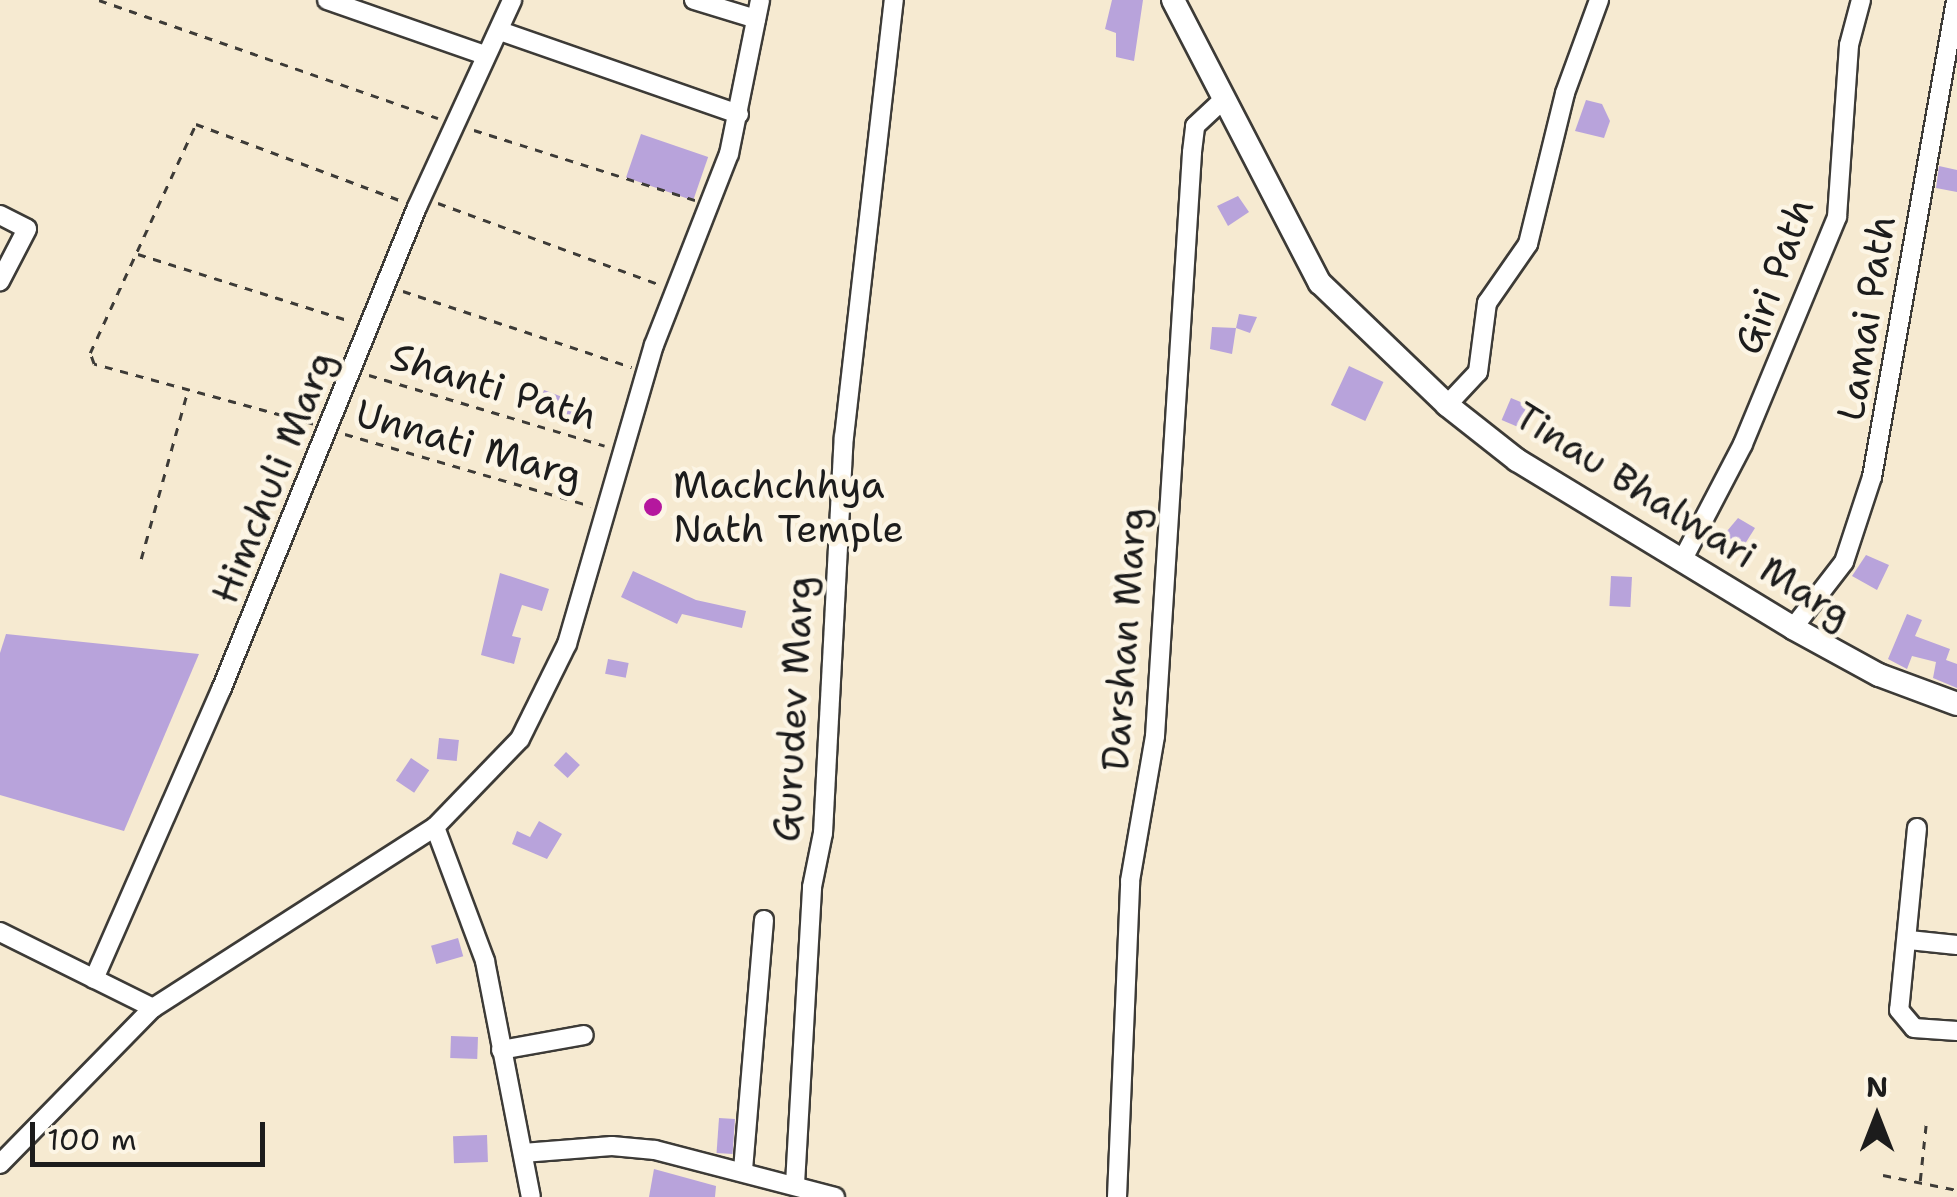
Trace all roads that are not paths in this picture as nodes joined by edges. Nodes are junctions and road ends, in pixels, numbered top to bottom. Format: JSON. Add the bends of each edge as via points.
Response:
{"nodes":[{"id":1,"x":327,"y":0,"type":"edge"},
{"id":2,"x":512,"y":0,"type":"edge"},
{"id":3,"x":694,"y":0,"type":"edge"},
{"id":4,"x":894,"y":0,"type":"edge"},
{"id":5,"x":1173,"y":0,"type":"edge"},
{"id":6,"x":1599,"y":0,"type":"edge"},
{"id":7,"x":1862,"y":0,"type":"edge"},
{"id":8,"x":1956,"y":0,"type":"edge"},
{"id":9,"x":758,"y":9,"type":"edge"},
{"id":10,"x":500,"y":31,"type":"junction"},
{"id":11,"x":486,"y":55,"type":"junction"},
{"id":12,"x":1225,"y":98,"type":"junction"},
{"id":13,"x":739,"y":114,"type":"junction"},
{"id":14,"x":0,"y":214,"type":"edge"},
{"id":15,"x":0,"y":281,"type":"edge"},
{"id":16,"x":1447,"y":405,"type":"junction"},
{"id":17,"x":1684,"y":557,"type":"junction"},
{"id":18,"x":1793,"y":628,"type":"junction"},
{"id":19,"x":1957,"y":704,"type":"edge"},
{"id":20,"x":435,"y":827,"type":"junction"},
{"id":21,"x":1918,"y":828,"type":"dead end"},
{"id":22,"x":764,"y":920,"type":"dead end"},
{"id":23,"x":0,"y":932,"type":"edge"},
{"id":24,"x":1909,"y":940,"type":"junction"},
{"id":25,"x":1957,"y":944,"type":"edge"},
{"id":26,"x":94,"y":979,"type":"junction"},
{"id":27,"x":153,"y":1008,"type":"junction"},
{"id":28,"x":1957,"y":1031,"type":"edge"},
{"id":29,"x":584,"y":1035,"type":"dead end"},
{"id":30,"x":501,"y":1050,"type":"junction"},
{"id":31,"x":523,"y":1153,"type":"junction"},
{"id":32,"x":0,"y":1164,"type":"edge"},
{"id":33,"x":742,"y":1170,"type":"junction"},
{"id":34,"x":795,"y":1184,"type":"junction"},
{"id":35,"x":531,"y":1197,"type":"edge"},
{"id":36,"x":836,"y":1197,"type":"edge"},
{"id":37,"x":1117,"y":1197,"type":"edge"}],
"edges":[{"from":1,"to":11,"type":"street"},
{"from":2,"to":10,"type":"street","name":"Himchuli Marg"},
{"from":3,"to":9,"type":"street"},
{"from":4,"to":34,"type":"street","name":"Gurudev Marg","via":[[844,437],[824,833],[812,888]]},
{"from":5,"to":12,"type":"street","name":"Tinau Bhalwari Marg"},
{"from":6,"to":16,"type":"street","via":[[1564,93],[1528,244],[1487,303],[1478,372]]},
{"from":7,"to":17,"type":"street","name":"Giri Path","via":[[1849,46],[1837,218],[1743,444]]},
{"from":8,"to":18,"type":"street","name":"Lamai Path","via":[[1872,477],[1844,562]]},
{"from":9,"to":13,"type":"street"},
{"from":10,"to":11,"type":"street","name":"Himchuli Marg"},
{"from":10,"to":13,"type":"street"},
{"from":11,"to":26,"type":"street","name":"Himchuli Marg"},
{"from":12,"to":16,"type":"street","name":"Tinau Bhalwari Marg","via":[[1320,283]]},
{"from":12,"to":37,"type":"street","name":"Darshan Marg","via":[[1195,126],[1192,152],[1155,736],[1130,881]]},
{"from":13,"to":20,"type":"street","via":[[621,451],[567,644],[520,739]]},
{"from":14,"to":15,"type":"street","via":[[27,229]]},
{"from":16,"to":17,"type":"street","name":"Tinau Bhalwari Marg","via":[[1518,460]]},
{"from":17,"to":18,"type":"street","name":"Tinau Bhalwari Marg"},
{"from":18,"to":19,"type":"street","name":"Tinau Bhalwari Marg","via":[[1878,675]]},
{"from":20,"to":27,"type":"street"},
{"from":20,"to":30,"type":"street","via":[[485,961]]},
{"from":21,"to":24,"type":"street"},
{"from":22,"to":33,"type":"street"},
{"from":23,"to":26,"type":"street"},
{"from":24,"to":25,"type":"street"},
{"from":24,"to":28,"type":"street","via":[[1902,1022]]},
{"from":26,"to":27,"type":"street"},
{"from":27,"to":32,"type":"street"},
{"from":29,"to":30,"type":"street"},
{"from":30,"to":31,"type":"street"},
{"from":31,"to":33,"type":"street","via":[[612,1146]]},
{"from":31,"to":35,"type":"street"},
{"from":33,"to":34,"type":"street"},
{"from":34,"to":36,"type":"street"}]}
